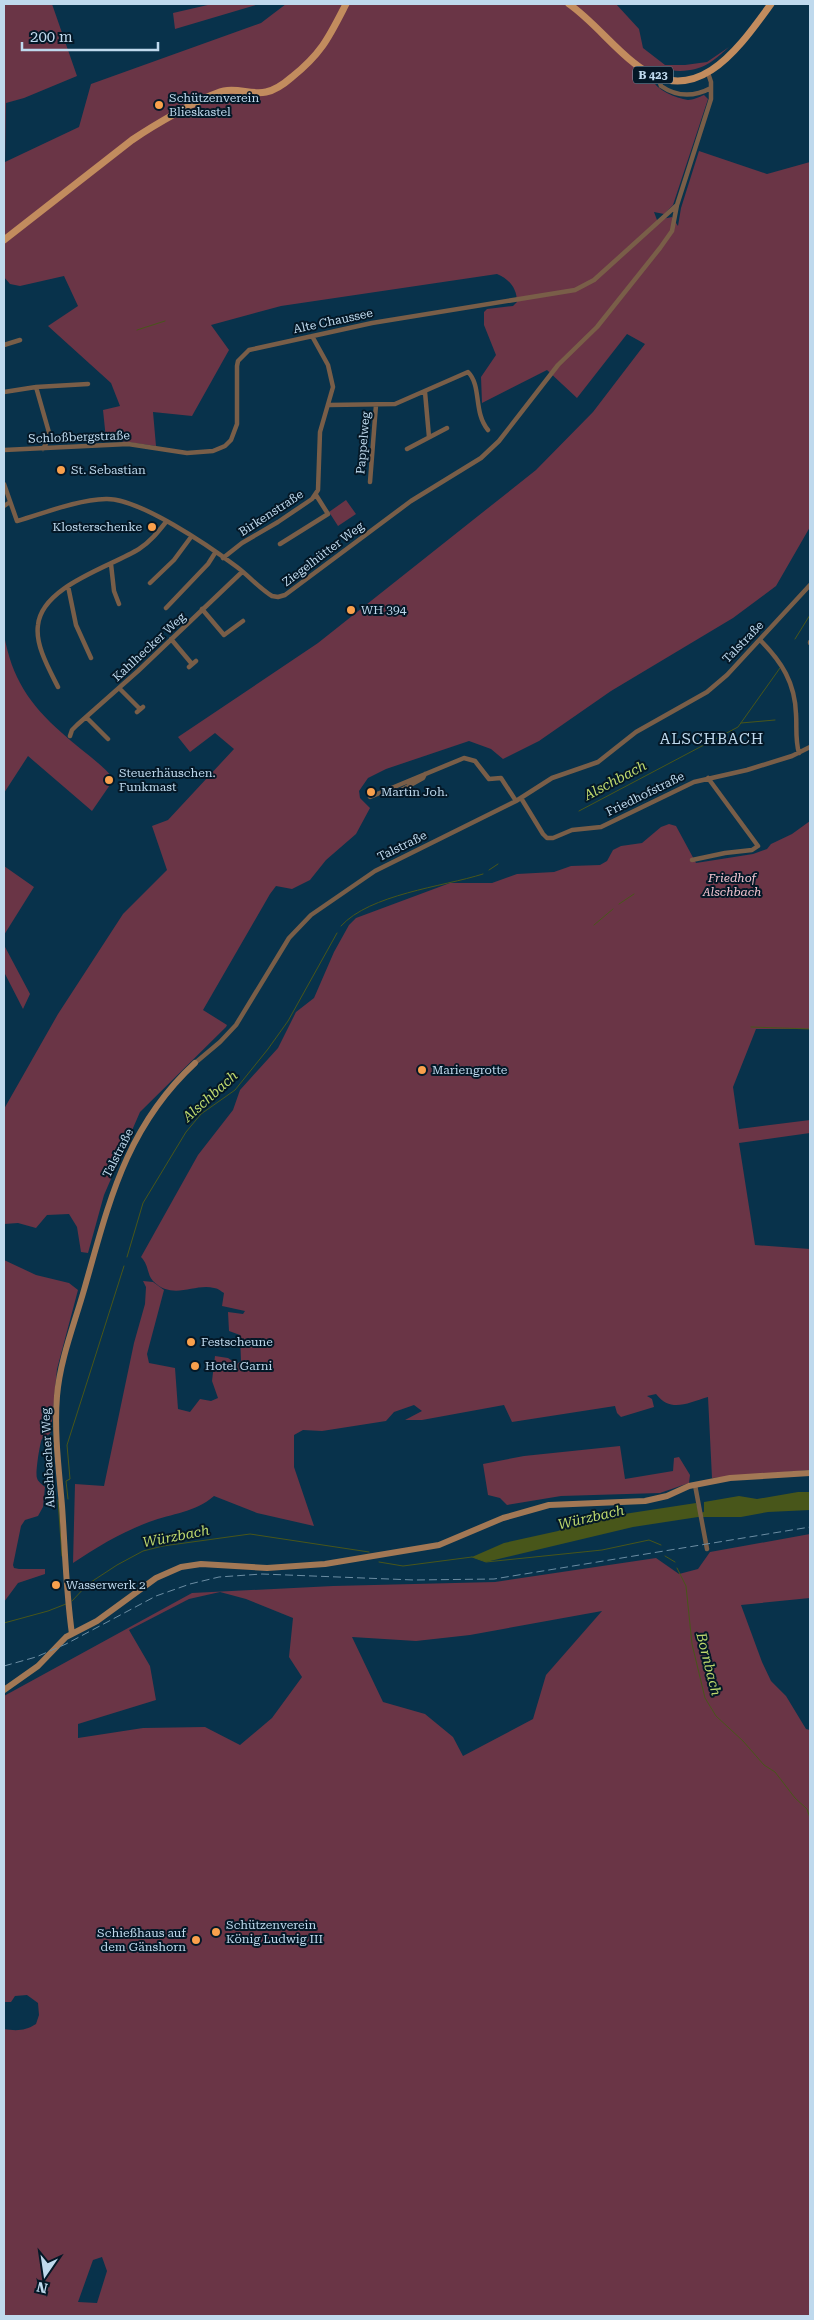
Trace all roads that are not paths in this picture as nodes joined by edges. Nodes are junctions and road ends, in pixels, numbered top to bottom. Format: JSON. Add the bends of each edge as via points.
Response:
{"nodes":[{"id":1,"x":346,"y":4,"type":"edge"},
{"id":2,"x":569,"y":4,"type":"edge"},
{"id":3,"x":771,"y":4,"type":"edge"},
{"id":4,"x":708,"y":73,"type":"junction"},
{"id":5,"x":658,"y":77,"type":"junction"},
{"id":6,"x":711,"y":88,"type":"junction"},
{"id":7,"x":677,"y":205,"type":"junction"},
{"id":8,"x":4,"y":240,"type":"edge"},
{"id":9,"x":312,"y":336,"type":"junction"},
{"id":10,"x":20,"y":340,"type":"dead end"},
{"id":11,"x":4,"y":345,"type":"edge"},
{"id":12,"x":88,"y":384,"type":"dead end"},
{"id":13,"x":36,"y":387,"type":"junction"},
{"id":14,"x":4,"y":392,"type":"edge"},
{"id":15,"x":424,"y":392,"type":"junction"},
{"id":16,"x":329,"y":404,"type":"junction"},
{"id":17,"x":376,"y":405,"type":"junction"},
{"id":18,"x":447,"y":428,"type":"dead end"},
{"id":19,"x":488,"y":430,"type":"dead end"},
{"id":20,"x":429,"y":437,"type":"junction"},
{"id":21,"x":43,"y":449,"type":"junction"},
{"id":22,"x":408,"y":449,"type":"dead end"},
{"id":23,"x":4,"y":450,"type":"edge"},
{"id":24,"x":213,"y":451,"type":"joint"},
{"id":25,"x":370,"y":482,"type":"dead end"},
{"id":26,"x":4,"y":484,"type":"edge"},
{"id":27,"x":316,"y":495,"type":"junction"},
{"id":28,"x":10,"y":502,"type":"junction"},
{"id":29,"x":4,"y":506,"type":"edge"},
{"id":30,"x":166,"y":522,"type":"junction"},
{"id":31,"x":191,"y":537,"type":"junction"},
{"id":32,"x":280,"y":544,"type":"dead end"},
{"id":33,"x":215,"y":553,"type":"junction"},
{"id":34,"x":223,"y":558,"type":"junction"},
{"id":35,"x":111,"y":564,"type":"junction"},
{"id":36,"x":242,"y":572,"type":"junction"},
{"id":37,"x":150,"y":582,"type":"dead end"},
{"id":38,"x":810,"y":585,"type":"edge"},
{"id":39,"x":68,"y":586,"type":"junction"},
{"id":40,"x":119,"y":604,"type":"dead end"},
{"id":41,"x":166,"y":608,"type":"dead end"},
{"id":42,"x":202,"y":610,"type":"junction"},
{"id":43,"x":243,"y":621,"type":"dead end"},
{"id":44,"x":171,"y":639,"type":"junction"},
{"id":45,"x":760,"y":640,"type":"junction"},
{"id":46,"x":91,"y":658,"type":"dead end"},
{"id":47,"x":192,"y":664,"type":"dead end"},
{"id":48,"x":58,"y":687,"type":"dead end"},
{"id":49,"x":119,"y":688,"type":"junction"},
{"id":50,"x":140,"y":709,"type":"dead end"},
{"id":51,"x":86,"y":717,"type":"junction"},
{"id":52,"x":70,"y":736,"type":"dead end"},
{"id":53,"x":108,"y":739,"type":"dead end"},
{"id":54,"x":810,"y":747,"type":"edge"},
{"id":55,"x":799,"y":753,"type":"junction"},
{"id":56,"x":426,"y":772,"type":"junction"},
{"id":57,"x":708,"y":778,"type":"junction"},
{"id":58,"x":396,"y":793,"type":"dead end"},
{"id":59,"x":370,"y":797,"type":"dead end"},
{"id":60,"x":519,"y":800,"type":"junction"},
{"id":61,"x":692,"y":860,"type":"dead end"},
{"id":62,"x":195,"y":1063,"type":"joint"},
{"id":63,"x":101,"y":1226,"type":"joint"},
{"id":64,"x":810,"y":1473,"type":"edge"},
{"id":65,"x":695,"y":1485,"type":"junction"},
{"id":66,"x":707,"y":1549,"type":"dead end"},
{"id":67,"x":72,"y":1634,"type":"junction"},
{"id":68,"x":4,"y":1690,"type":"edge"}],
"edges":[{"from":1,"to":8,"type":"main road","via":[[322,50],[282,86],[262,93],[218,93],[149,129]]},
{"from":2,"to":5,"type":"main road","number":"B 423","via":[[635,64]]},
{"from":3,"to":4,"type":"main road","number":"B 423","via":[[733,54]]},
{"from":4,"to":5,"type":"main road","number":"B 423","via":[[680,80]]},
{"from":4,"to":6,"type":"street"},
{"from":5,"to":6,"type":"street","via":[[660,86],[678,94]]},
{"from":6,"to":7,"type":"street","name":"Ziegelhütter Weg","via":[[711,99]]},
{"from":7,"to":9,"type":"street","name":"Alte Chaussee","via":[[594,280],[575,290]]},
{"from":7,"to":36,"type":"street","name":"Ziegelhütter Weg","via":[[672,231],[660,248],[597,327],[551,374],[481,458],[411,501],[285,595],[272,596]]},
{"from":9,"to":16,"type":"street","name":"Birkenstraße","via":[[331,374],[333,387]]},
{"from":9,"to":24,"type":"street","name":"Alte Chaussee","via":[[256,348],[243,355],[237,366],[235,433],[225,446]]},
{"from":10,"to":11,"type":"street"},
{"from":12,"to":13,"type":"street"},
{"from":13,"to":14,"type":"street"},
{"from":13,"to":21,"type":"street","via":[[50,436]]},
{"from":15,"to":17,"type":"street","via":[[395,404]]},
{"from":15,"to":19,"type":"street","via":[[468,372],[474,380],[481,420]]},
{"from":15,"to":20,"type":"street"},
{"from":16,"to":17,"type":"street"},
{"from":16,"to":27,"type":"street","name":"Birkenstraße","via":[[320,432]]},
{"from":17,"to":25,"type":"street","name":"Pappelweg"},
{"from":18,"to":20,"type":"street"},
{"from":20,"to":22,"type":"street"},
{"from":21,"to":23,"type":"street","name":"Schloßbergstraße"},
{"from":21,"to":24,"type":"street","name":"Schloßbergstraße","via":[[128,444],[188,453]]},
{"from":26,"to":28,"type":"street"},
{"from":27,"to":32,"type":"street","via":[[328,514]]},
{"from":27,"to":34,"type":"street","name":"Birkenstraße"},
{"from":28,"to":29,"type":"street"},
{"from":28,"to":30,"type":"street","name":"Ziegelhütter Weg","via":[[17,521],[107,499],[133,504]]},
{"from":30,"to":31,"type":"street","name":"Ziegelhütter Weg"},
{"from":30,"to":35,"type":"street","via":[[140,548]]},
{"from":31,"to":33,"type":"street","name":"Ziegelhütter Weg"},
{"from":31,"to":37,"type":"street","via":[[174,560]]},
{"from":33,"to":34,"type":"street","name":"Ziegelhütter Weg"},
{"from":33,"to":41,"type":"street"},
{"from":34,"to":36,"type":"street","name":"Ziegelhütter Weg"},
{"from":35,"to":39,"type":"street"},
{"from":35,"to":40,"type":"street","via":[[114,592]]},
{"from":36,"to":42,"type":"street","name":"Kahlhecker Weg"},
{"from":38,"to":45,"type":"street","name":"Talstraße"},
{"from":39,"to":46,"type":"street","via":[[76,625]]},
{"from":39,"to":48,"type":"street","via":[[41,613],[38,626],[42,649]]},
{"from":42,"to":43,"type":"street","via":[[224,635]]},
{"from":42,"to":44,"type":"street","name":"Kahlhecker Weg"},
{"from":44,"to":47,"type":"street"},
{"from":44,"to":49,"type":"street","name":"Kahlhecker Weg"},
{"from":45,"to":55,"type":"street","via":[[782,664],[791,684]]},
{"from":45,"to":60,"type":"street","name":"Talstraße","via":[[707,692],[636,732],[598,762],[552,778]]},
{"from":49,"to":50,"type":"street"},
{"from":49,"to":51,"type":"street","name":"Kahlhecker Weg"},
{"from":51,"to":52,"type":"street","name":"Kahlhecker Weg"},
{"from":51,"to":53,"type":"street"},
{"from":54,"to":55,"type":"street"},
{"from":55,"to":57,"type":"street","via":[[747,770]]},
{"from":56,"to":58,"type":"street","via":[[423,778]]},
{"from":56,"to":59,"type":"street"},
{"from":56,"to":60,"type":"street","via":[[457,760],[469,759],[481,767],[489,779],[501,778]]},
{"from":57,"to":60,"type":"street","name":"Friedhofstraße","via":[[678,788],[601,827],[550,838],[543,834]]},
{"from":57,"to":61,"type":"street","via":[[758,846],[752,850]]},
{"from":60,"to":62,"type":"street","name":"Talstraße","via":[[375,871],[303,921],[236,1024]]},
{"from":62,"to":63,"type":"main road","name":"Talstraße","via":[[166,1093],[139,1136],[114,1185]]},
{"from":63,"to":67,"type":"main road","name":"Alschbacher Weg","via":[[63,1362],[57,1397]]},
{"from":64,"to":65,"type":"main road","via":[[730,1478]]},
{"from":65,"to":66,"type":"street"},
{"from":65,"to":67,"type":"main road","via":[[645,1501],[550,1505],[503,1518],[439,1545],[325,1564],[260,1568],[201,1564],[181,1567],[156,1578],[97,1621]]},
{"from":67,"to":68,"type":"main road","via":[[38,1666]]}]}
